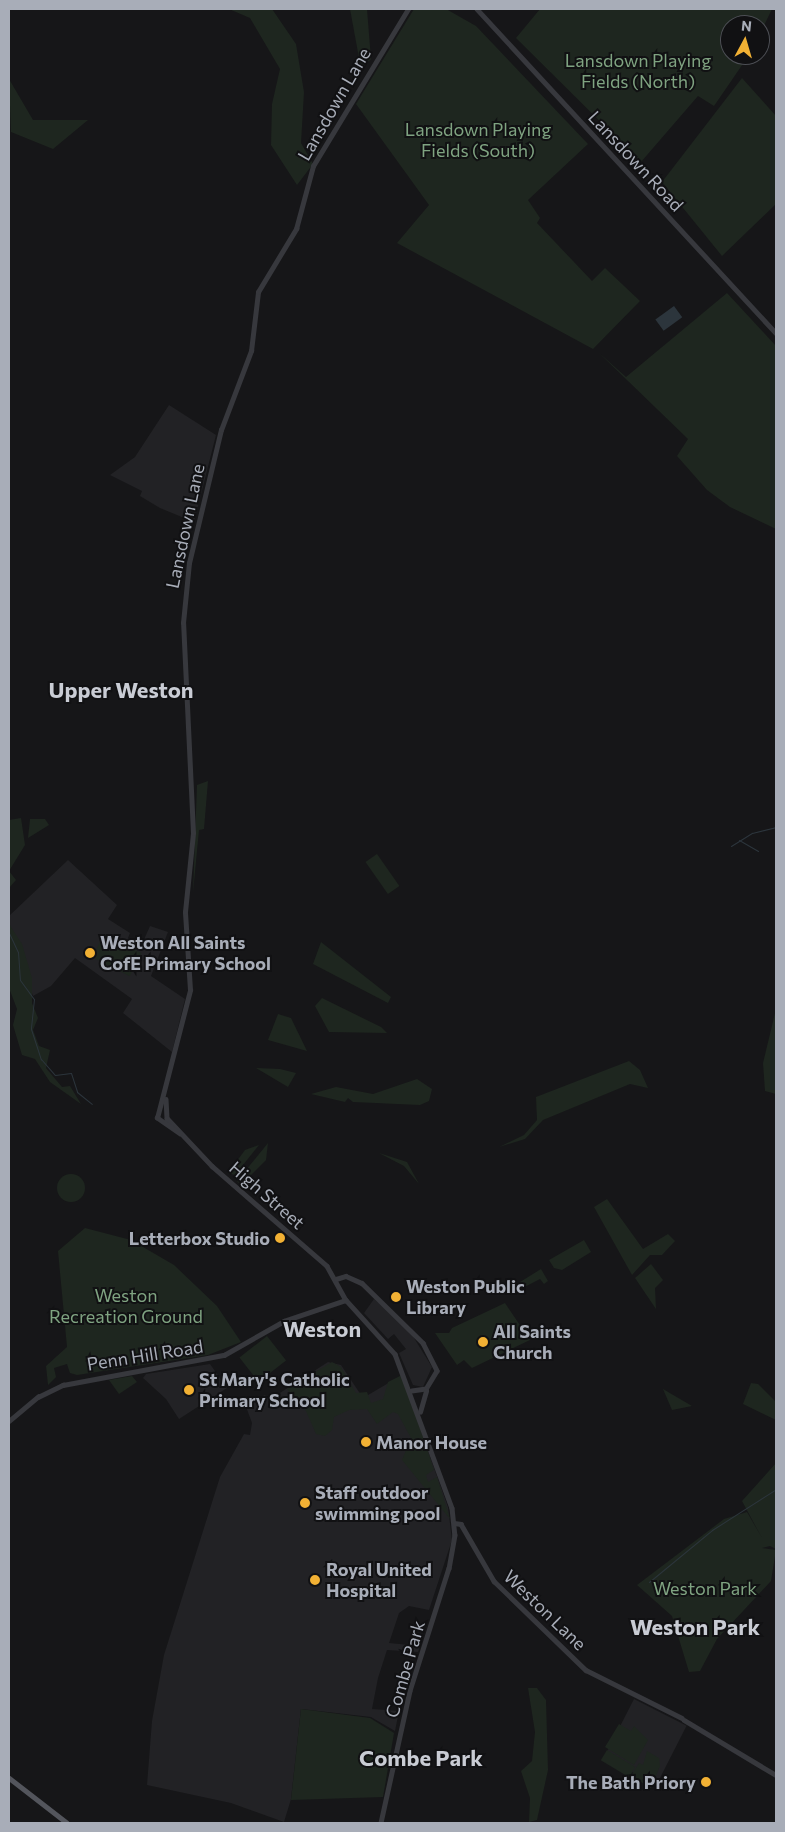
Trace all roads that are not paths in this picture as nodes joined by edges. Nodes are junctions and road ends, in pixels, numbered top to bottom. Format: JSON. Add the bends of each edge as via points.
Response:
{"nodes":[{"id":1,"x":408,"y":9,"type":"edge"},
{"id":2,"x":476,"y":9,"type":"edge"},
{"id":3,"x":776,"y":333,"type":"edge"},
{"id":4,"x":166,"y":1093,"type":"junction"},
{"id":5,"x":159,"y":1114,"type":"junction"},
{"id":6,"x":167,"y":1117,"type":"junction"},
{"id":7,"x":162,"y":1124,"type":"junction"},
{"id":8,"x":180,"y":1134,"type":"junction"},
{"id":9,"x":336,"y":1278,"type":"junction"},
{"id":10,"x":346,"y":1300,"type":"junction"},
{"id":11,"x":426,"y":1389,"type":"junction"},
{"id":12,"x":412,"y":1391,"type":"junction"},
{"id":13,"x":420,"y":1418,"type":"junction"},
{"id":14,"x":9,"y":1421,"type":"edge"},
{"id":15,"x":454,"y":1522,"type":"junction"},
{"id":16,"x":776,"y":1775,"type":"edge"},
{"id":17,"x":9,"y":1778,"type":"edge"},
{"id":18,"x":67,"y":1823,"type":"edge"},
{"id":19,"x":381,"y":1823,"type":"edge"}],
"edges":[{"from":1,"to":4,"type":"street","name":"Lansdown Lane","via":[[313,166],[296,229],[258,292],[251,351],[221,430],[198,520],[184,599],[193,833],[185,912],[190,990]]},
{"from":2,"to":3,"type":"street","name":"Lansdown Road"},
{"from":4,"to":5,"type":"street","name":"Lansdown Lane"},
{"from":4,"to":6,"type":"street","name":"Lansdown Lane"},
{"from":5,"to":6,"type":"street"},
{"from":5,"to":7,"type":"street","via":[[157,1120]]},
{"from":6,"to":7,"type":"street"},
{"from":6,"to":8,"type":"street","name":"High Street"},
{"from":7,"to":8,"type":"street","name":"High Street"},
{"from":8,"to":9,"type":"street","name":"High Street"},
{"from":9,"to":10,"type":"street","name":"Weston Lane"},
{"from":9,"to":11,"type":"street","via":[[346,1276],[362,1282],[409,1325],[434,1363],[436,1374]]},
{"from":10,"to":12,"type":"street","name":"Weston Lane","via":[[395,1354]]},
{"from":10,"to":14,"type":"street","name":"Penn Hill Road","via":[[288,1318],[218,1357],[62,1385],[38,1397]]},
{"from":11,"to":12,"type":"street"},
{"from":11,"to":13,"type":"street"},
{"from":12,"to":13,"type":"street","name":"Weston Lane"},
{"from":13,"to":15,"type":"street","name":"Weston Lane"},
{"from":15,"to":16,"type":"street","name":"Weston Lane","via":[[461,1524],[494,1581],[586,1670],[683,1719]]},
{"from":15,"to":19,"type":"street","name":"Combe Park","via":[[449,1568],[410,1691]]},
{"from":17,"to":18,"type":"main road"}]}
